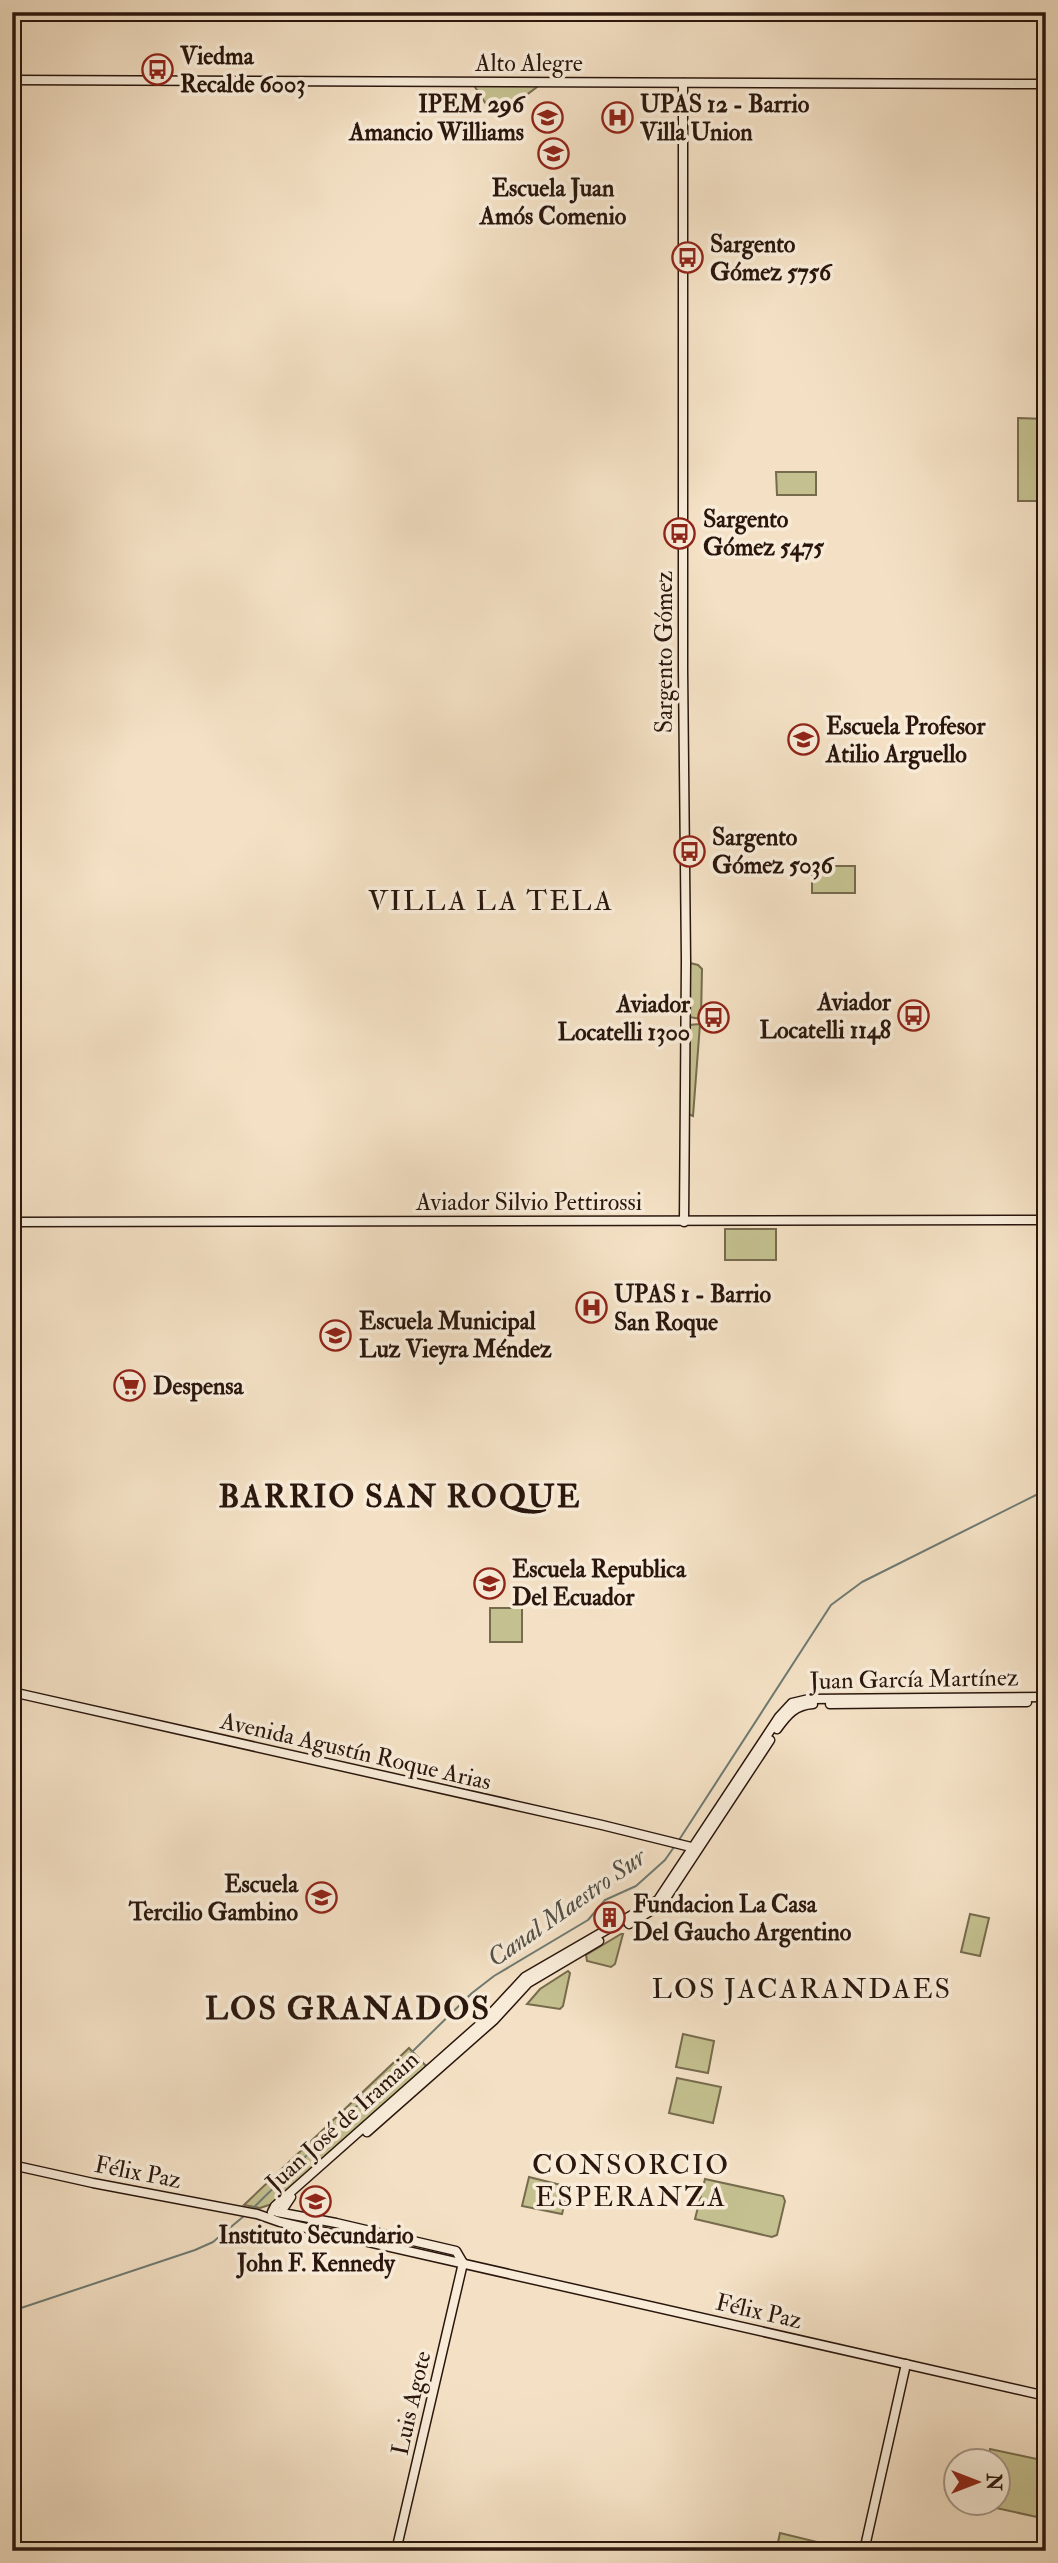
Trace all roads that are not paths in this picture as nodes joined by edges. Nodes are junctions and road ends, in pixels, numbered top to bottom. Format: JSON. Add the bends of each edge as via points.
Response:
{"nodes":[{"id":1,"x":12,"y":80,"type":"edge"},
{"id":2,"x":683,"y":83,"type":"junction"},
{"id":3,"x":1046,"y":85,"type":"edge"},
{"id":4,"x":1046,"y":1220,"type":"edge"},
{"id":5,"x":12,"y":1222,"type":"edge"},
{"id":6,"x":684,"y":1222,"type":"junction"},
{"id":7,"x":12,"y":1692,"type":"edge"},
{"id":8,"x":1046,"y":1699,"type":"edge"},
{"id":9,"x":695,"y":1848,"type":"junction"},
{"id":10,"x":12,"y":2165,"type":"edge"},
{"id":11,"x":276,"y":2212,"type":"junction"},
{"id":12,"x":257,"y":2214,"type":"junction"},
{"id":13,"x":463,"y":2263,"type":"junction"},
{"id":14,"x":906,"y":2364,"type":"junction"},
{"id":15,"x":1046,"y":2396,"type":"edge"},
{"id":16,"x":396,"y":2551,"type":"edge"},
{"id":17,"x":864,"y":2551,"type":"edge"}],
"edges":[{"from":1,"to":2,"type":"main road","name":"Alto Alegre"},
{"from":2,"to":3,"type":"main road","name":"Alto Alegre"},
{"from":2,"to":6,"type":"main road","name":"Sargento Gómez"},
{"from":4,"to":6,"type":"main road","name":"Aviador Silvio Pettirossi"},
{"from":5,"to":6,"type":"main road","name":"Aviador Silvio Pettirossi"},
{"from":7,"to":9,"type":"main road","name":"Avenida Agustín Roque Arias"},
{"from":8,"to":9,"type":"main road","name":"Juan García Martínez","via":[[823,1699],[792,1703]]},
{"from":9,"to":11,"type":"main road","name":"Juan José de Iramain","via":[[658,1900],[525,1977],[486,2019],[275,2206]]},
{"from":10,"to":12,"type":"main road","name":"Félix Paz"},
{"from":11,"to":12,"type":"main road","name":"Félix Paz"},
{"from":11,"to":13,"type":"main road","name":"Félix Paz","via":[[456,2252]]},
{"from":12,"to":13,"type":"main road","name":"Félix Paz"},
{"from":13,"to":14,"type":"main road","name":"Félix Paz"},
{"from":13,"to":16,"type":"main road","name":"Luis Agote"},
{"from":14,"to":15,"type":"main road","name":"Félix Paz"},
{"from":14,"to":17,"type":"main road"}]}
